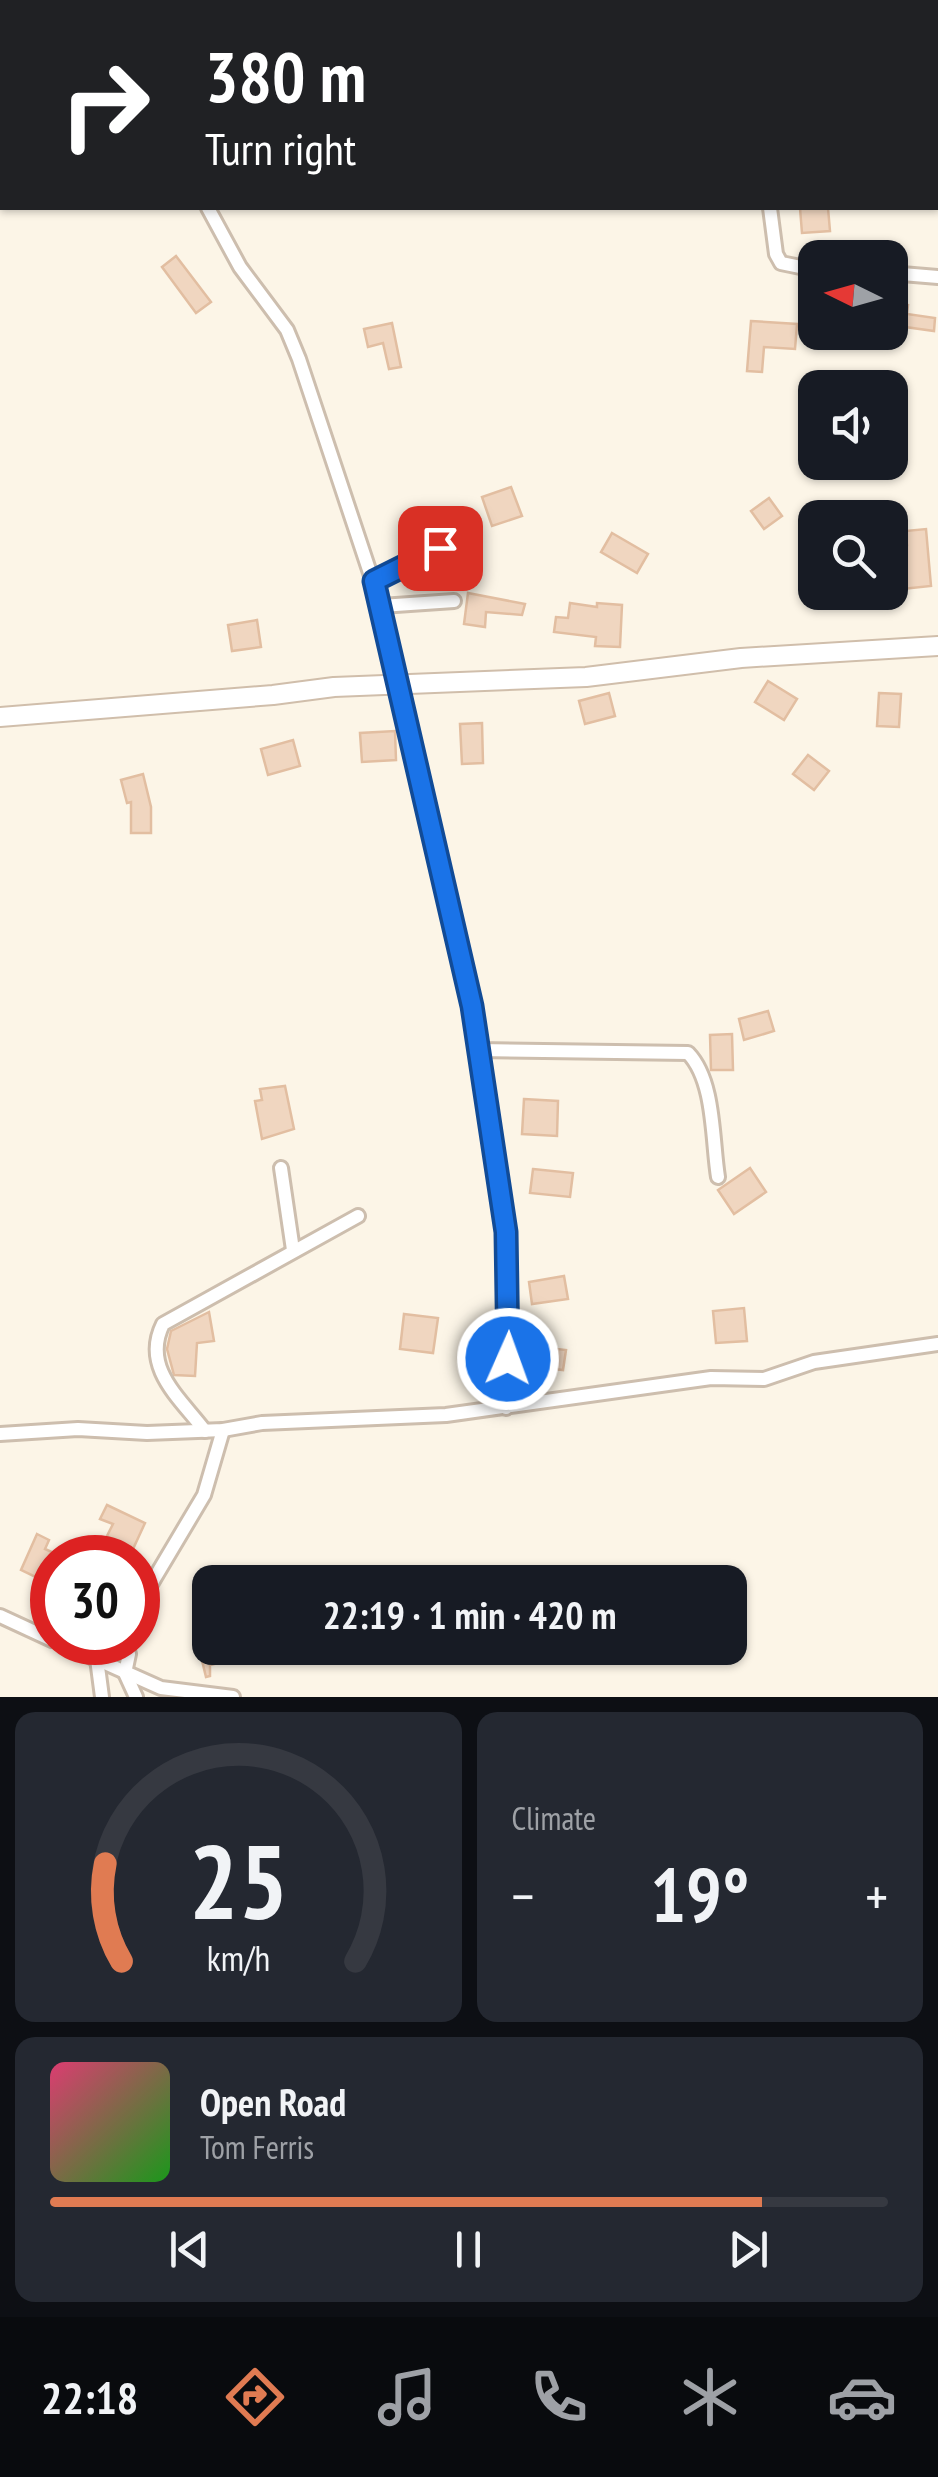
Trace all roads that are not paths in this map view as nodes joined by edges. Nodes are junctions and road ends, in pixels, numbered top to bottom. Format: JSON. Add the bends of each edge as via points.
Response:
{"nodes":[{"id":1,"x":209,"y":210,"type":"edge"},
{"id":2,"x":770,"y":210,"type":"edge"},
{"id":3,"x":798,"y":267,"type":"edge"},
{"id":4,"x":908,"y":275,"type":"edge"},
{"id":5,"x":938,"y":277,"type":"edge"},
{"id":6,"x":473,"y":531,"type":"dead end"},
{"id":7,"x":374,"y":581,"type":"junction"},
{"id":8,"x":454,"y":601,"type":"dead end"},
{"id":9,"x":381,"y":606,"type":"junction"},
{"id":10,"x":938,"y":646,"type":"edge"},
{"id":11,"x":398,"y":686,"type":"junction"},
{"id":12,"x":0,"y":716,"type":"edge"},
{"id":13,"x":479,"y":1050,"type":"junction"},
{"id":14,"x":281,"y":1168,"type":"dead end"},
{"id":15,"x":718,"y":1178,"type":"dead end"},
{"id":16,"x":358,"y":1216,"type":"dead end"},
{"id":17,"x":293,"y":1250,"type":"junction"},
{"id":18,"x":938,"y":1344,"type":"edge"},
{"id":19,"x":506,"y":1408,"type":"junction"},
{"id":20,"x":224,"y":1430,"type":"junction"},
{"id":21,"x":204,"y":1431,"type":"junction"},
{"id":22,"x":0,"y":1434,"type":"edge"},
{"id":23,"x":160,"y":1569,"type":"edge"},
{"id":24,"x":0,"y":1616,"type":"edge"},
{"id":25,"x":30,"y":1630,"type":"edge"},
{"id":26,"x":98,"y":1665,"type":"edge"},
{"id":27,"x":109,"y":1665,"type":"edge"},
{"id":28,"x":127,"y":1665,"type":"edge"},
{"id":29,"x":126,"y":1673,"type":"junction"},
{"id":30,"x":102,"y":1697,"type":"edge"},
{"id":31,"x":136,"y":1697,"type":"edge"},
{"id":32,"x":233,"y":1697,"type":"edge"}],
"edges":[{"from":1,"to":7,"type":"street","via":[[293,344]]},
{"from":2,"to":3,"type":"street","via":[[776,254],[781,264]]},
{"from":4,"to":5,"type":"street"},
{"from":6,"to":7,"type":"street"},
{"from":7,"to":9,"type":"street"},
{"from":8,"to":9,"type":"street"},
{"from":9,"to":11,"type":"street"},
{"from":10,"to":11,"type":"street"},
{"from":11,"to":12,"type":"street"},
{"from":11,"to":13,"type":"street"},
{"from":13,"to":15,"type":"street","via":[[688,1053],[704,1082]]},
{"from":13,"to":19,"type":"street","via":[[506,1232]]},
{"from":14,"to":17,"type":"street"},
{"from":16,"to":17,"type":"street"},
{"from":17,"to":21,"type":"street","via":[[172,1317],[158,1335],[160,1372]]},
{"from":18,"to":19,"type":"street","via":[[814,1362],[764,1379],[711,1378]]},
{"from":19,"to":20,"type":"street"},
{"from":20,"to":21,"type":"street"},
{"from":20,"to":23,"type":"street","via":[[204,1495]]},
{"from":21,"to":22,"type":"street"},
{"from":24,"to":25,"type":"street"},
{"from":26,"to":30,"type":"street"},
{"from":27,"to":29,"type":"street"},
{"from":28,"to":29,"type":"street"},
{"from":29,"to":31,"type":"street"},
{"from":29,"to":32,"type":"street","via":[[161,1688]]}]}
